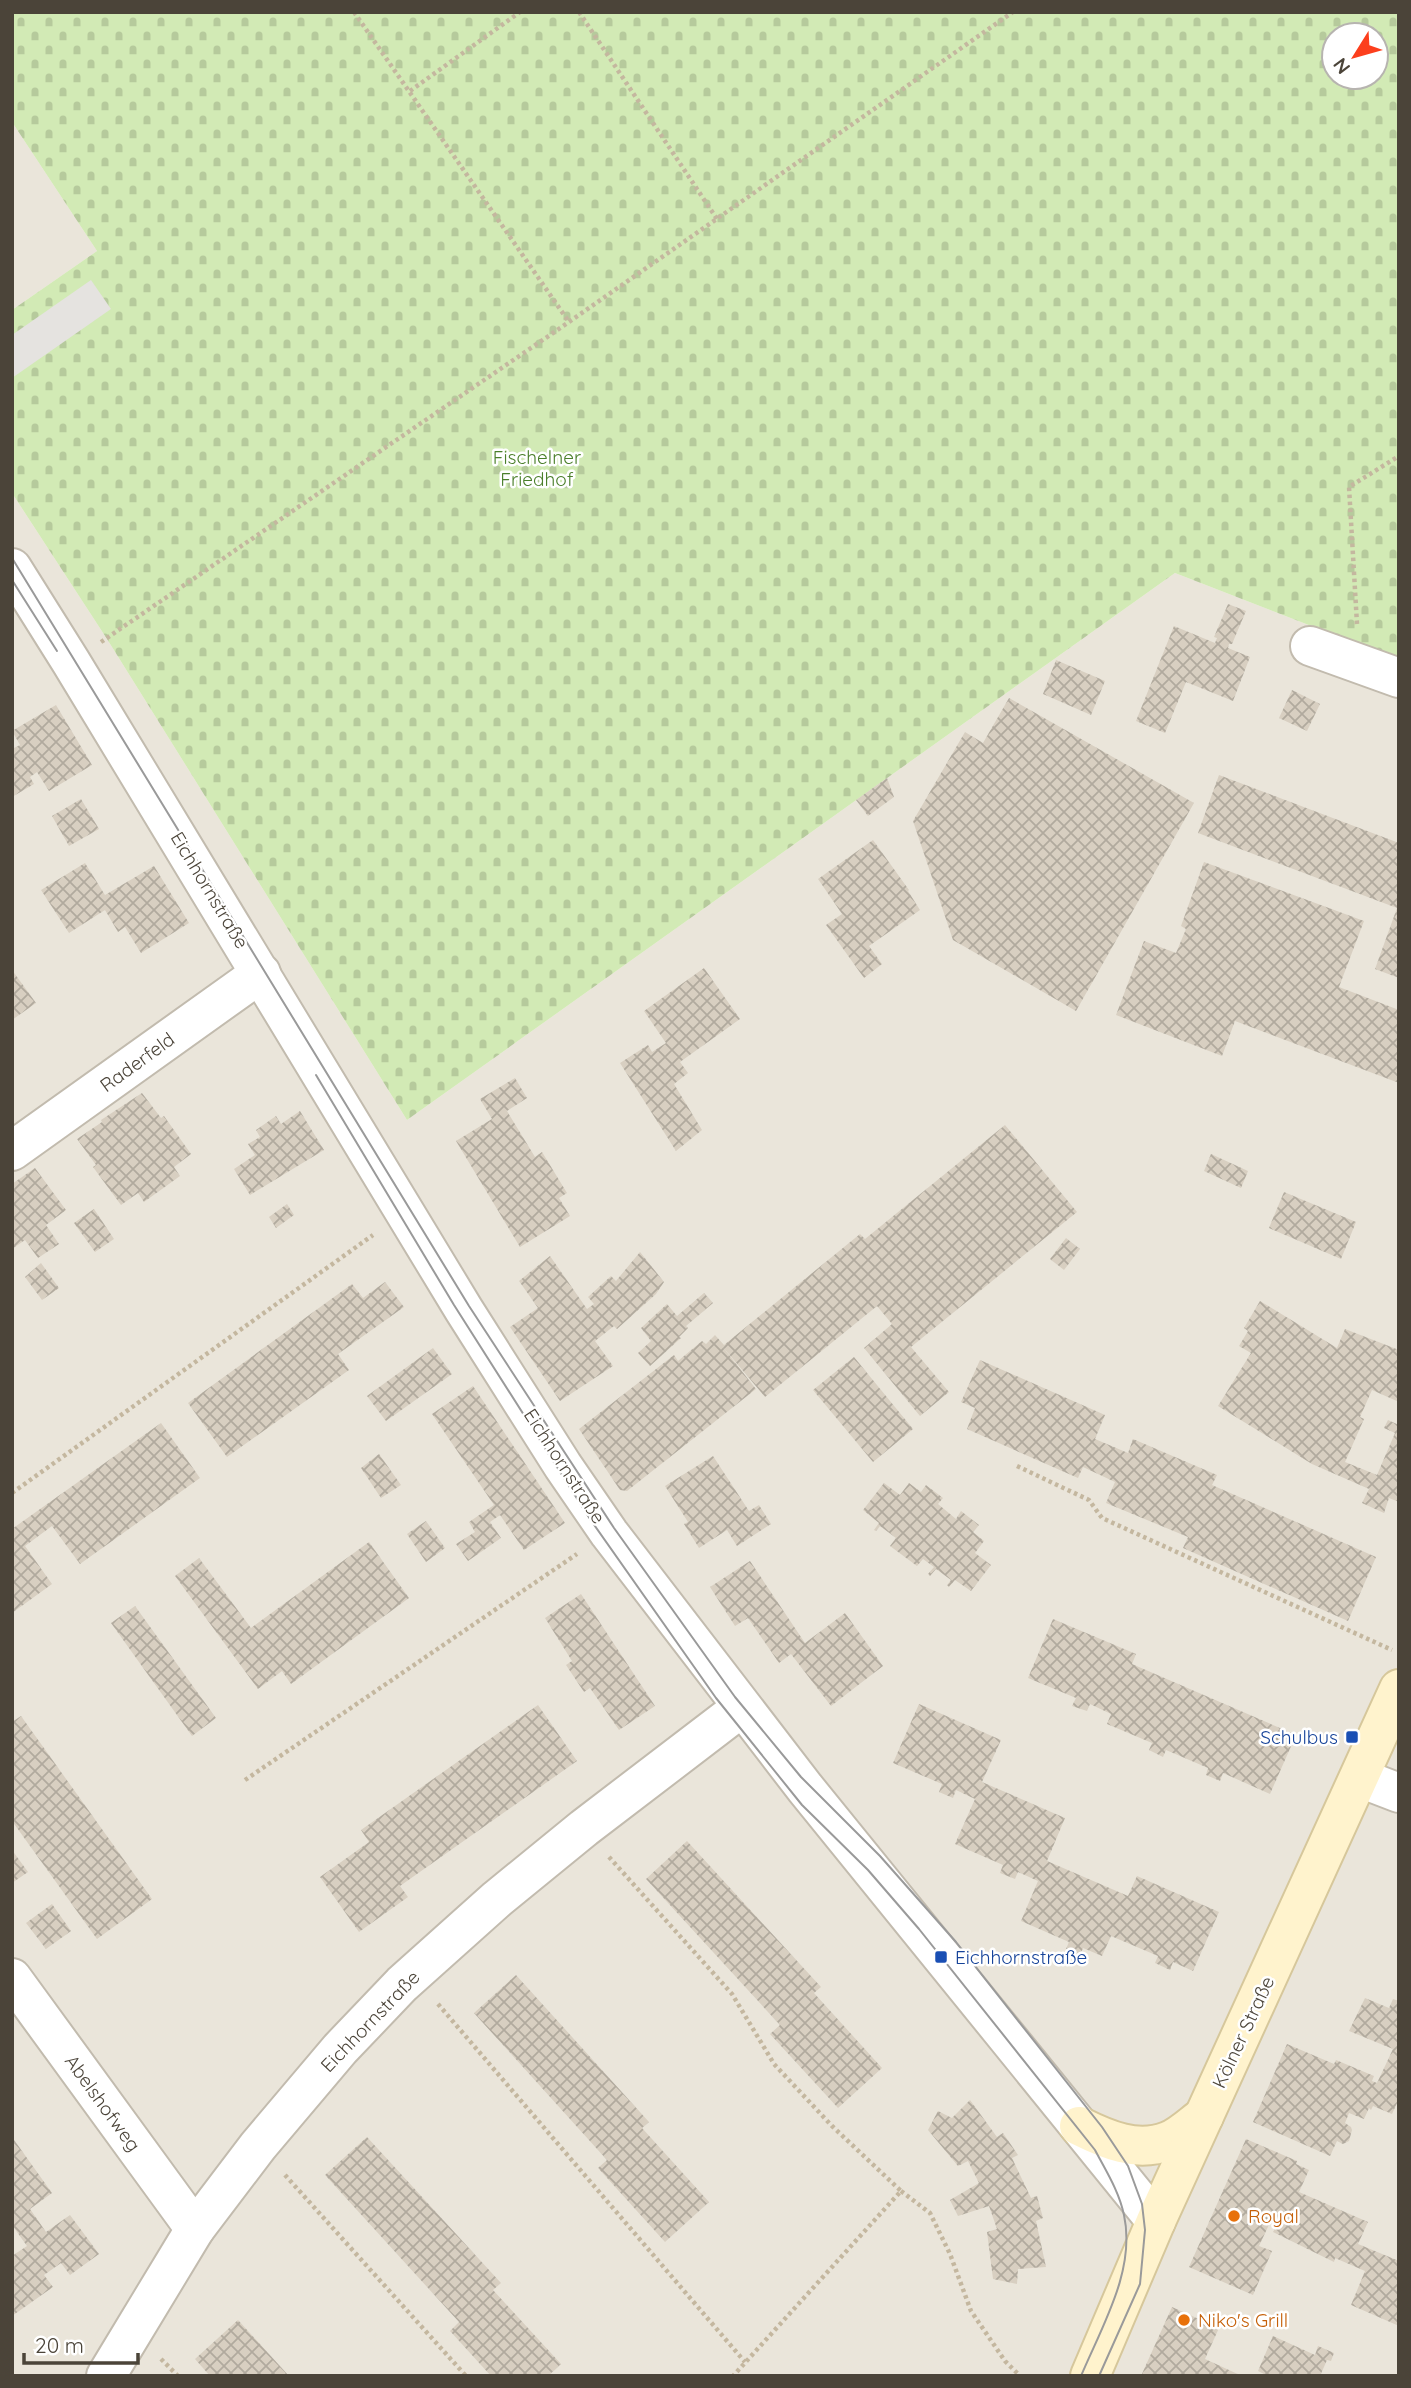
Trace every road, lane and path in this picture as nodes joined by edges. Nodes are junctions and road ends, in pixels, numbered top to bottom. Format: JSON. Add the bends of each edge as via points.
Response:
{"nodes":[{"id":1,"x":354,"y":12,"type":"edge"},
{"id":2,"x":520,"y":12,"type":"edge"},
{"id":3,"x":579,"y":12,"type":"edge"},
{"id":4,"x":1013,"y":12,"type":"edge"},
{"id":5,"x":410,"y":91,"type":"junction"},
{"id":6,"x":717,"y":219,"type":"junction"},
{"id":7,"x":569,"y":322,"type":"junction"},
{"id":8,"x":1399,"y":456,"type":"edge"},
{"id":9,"x":12,"y":568,"type":"edge"},
{"id":10,"x":1310,"y":646,"type":"dead end"},
{"id":11,"x":71,"y":662,"type":"junction"},
{"id":12,"x":1360,"y":664,"type":"junction"},
{"id":13,"x":1399,"y":678,"type":"edge"},
{"id":14,"x":261,"y":973,"type":"junction"},
{"id":15,"x":12,"y":1151,"type":"edge"},
{"id":16,"x":405,"y":1213,"type":"junction"},
{"id":17,"x":1017,"y":1466,"type":"dead end"},
{"id":18,"x":12,"y":1493,"type":"edge"},
{"id":19,"x":608,"y":1533,"type":"junction"},
{"id":20,"x":1399,"y":1654,"type":"edge"},
{"id":21,"x":1399,"y":1689,"type":"edge"},
{"id":22,"x":741,"y":1707,"type":"junction"},
{"id":23,"x":1360,"y":1777,"type":"junction"},
{"id":24,"x":245,"y":1780,"type":"dead end"},
{"id":25,"x":1399,"y":1793,"type":"edge"},
{"id":26,"x":584,"y":1829,"type":"junction"},
{"id":27,"x":413,"y":1974,"type":"junction"},
{"id":28,"x":12,"y":1978,"type":"edge"},
{"id":29,"x":1204,"y":2116,"type":"junction"},
{"id":30,"x":1079,"y":2126,"type":"junction"},
{"id":31,"x":258,"y":2146,"type":"junction"},
{"id":32,"x":901,"y":2191,"type":"junction"},
{"id":33,"x":1156,"y":2221,"type":"junction"},
{"id":34,"x":195,"y":2229,"type":"junction"},
{"id":35,"x":745,"y":2362,"type":"junction"},
{"id":36,"x":460,"y":2369,"type":"junction"},
{"id":37,"x":106,"y":2376,"type":"edge"},
{"id":38,"x":454,"y":2376,"type":"edge"},
{"id":39,"x":466,"y":2376,"type":"edge"},
{"id":40,"x":733,"y":2376,"type":"edge"},
{"id":41,"x":1020,"y":2376,"type":"edge"},
{"id":42,"x":1090,"y":2376,"type":"edge"}],
"edges":[{"from":1,"to":5,"type":"path"},
{"from":2,"to":5,"type":"path"},
{"from":3,"to":6,"type":"path"},
{"from":4,"to":6,"type":"path"},
{"from":5,"to":7,"type":"path"},
{"from":6,"to":7,"type":"path"},
{"from":7,"to":11,"type":"path"},
{"from":8,"to":12,"type":"path","via":[[1349,487]]},
{"from":9,"to":11,"type":"street","name":"Eichhornstraße"},
{"from":10,"to":12,"type":"street"},
{"from":11,"to":14,"type":"street","name":"Eichhornstraße"},
{"from":12,"to":13,"type":"street"},
{"from":14,"to":15,"type":"street","name":"Raderfeld"},
{"from":14,"to":16,"type":"street","name":"Eichhornstraße"},
{"from":16,"to":18,"type":"path"},
{"from":16,"to":19,"type":"street","name":"Eichhornstraße"},
{"from":17,"to":20,"type":"path","via":[[1089,1500],[1102,1518]]},
{"from":19,"to":22,"type":"street","name":"Eichhornstraße"},
{"from":19,"to":24,"type":"path"},
{"from":21,"to":23,"type":"main road","name":"Kölner Straße"},
{"from":22,"to":26,"type":"street","name":"Eichhornstraße"},
{"from":22,"to":30,"type":"street","name":"Eichhornstraße"},
{"from":23,"to":25,"type":"street"},
{"from":23,"to":29,"type":"main road","name":"Kölner Straße"},
{"from":26,"to":27,"type":"street","name":"Eichhornstraße"},
{"from":26,"to":32,"type":"path","via":[[732,1994],[774,2064]]},
{"from":27,"to":31,"type":"street","name":"Eichhornstraße","via":[[340,2049]]},
{"from":27,"to":35,"type":"path"},
{"from":28,"to":34,"type":"street","name":"Abelshofweg"},
{"from":29,"to":30,"type":"main road","via":[[1170,2141],[1147,2146],[1112,2142]]},
{"from":29,"to":33,"type":"main road","name":"Kölner Straße"},
{"from":30,"to":33,"type":"street","name":"Eichhornstraße"},
{"from":31,"to":34,"type":"street","name":"Eichhornstraße"},
{"from":31,"to":36,"type":"path"},
{"from":32,"to":35,"type":"path"},
{"from":32,"to":41,"type":"path","via":[[930,2213],[971,2311]]},
{"from":33,"to":42,"type":"main road","name":"Kölner Straße"},
{"from":34,"to":37,"type":"street","name":"Eichhornstraße"},
{"from":35,"to":40,"type":"path"},
{"from":36,"to":38,"type":"path"},
{"from":36,"to":39,"type":"path"}]}
